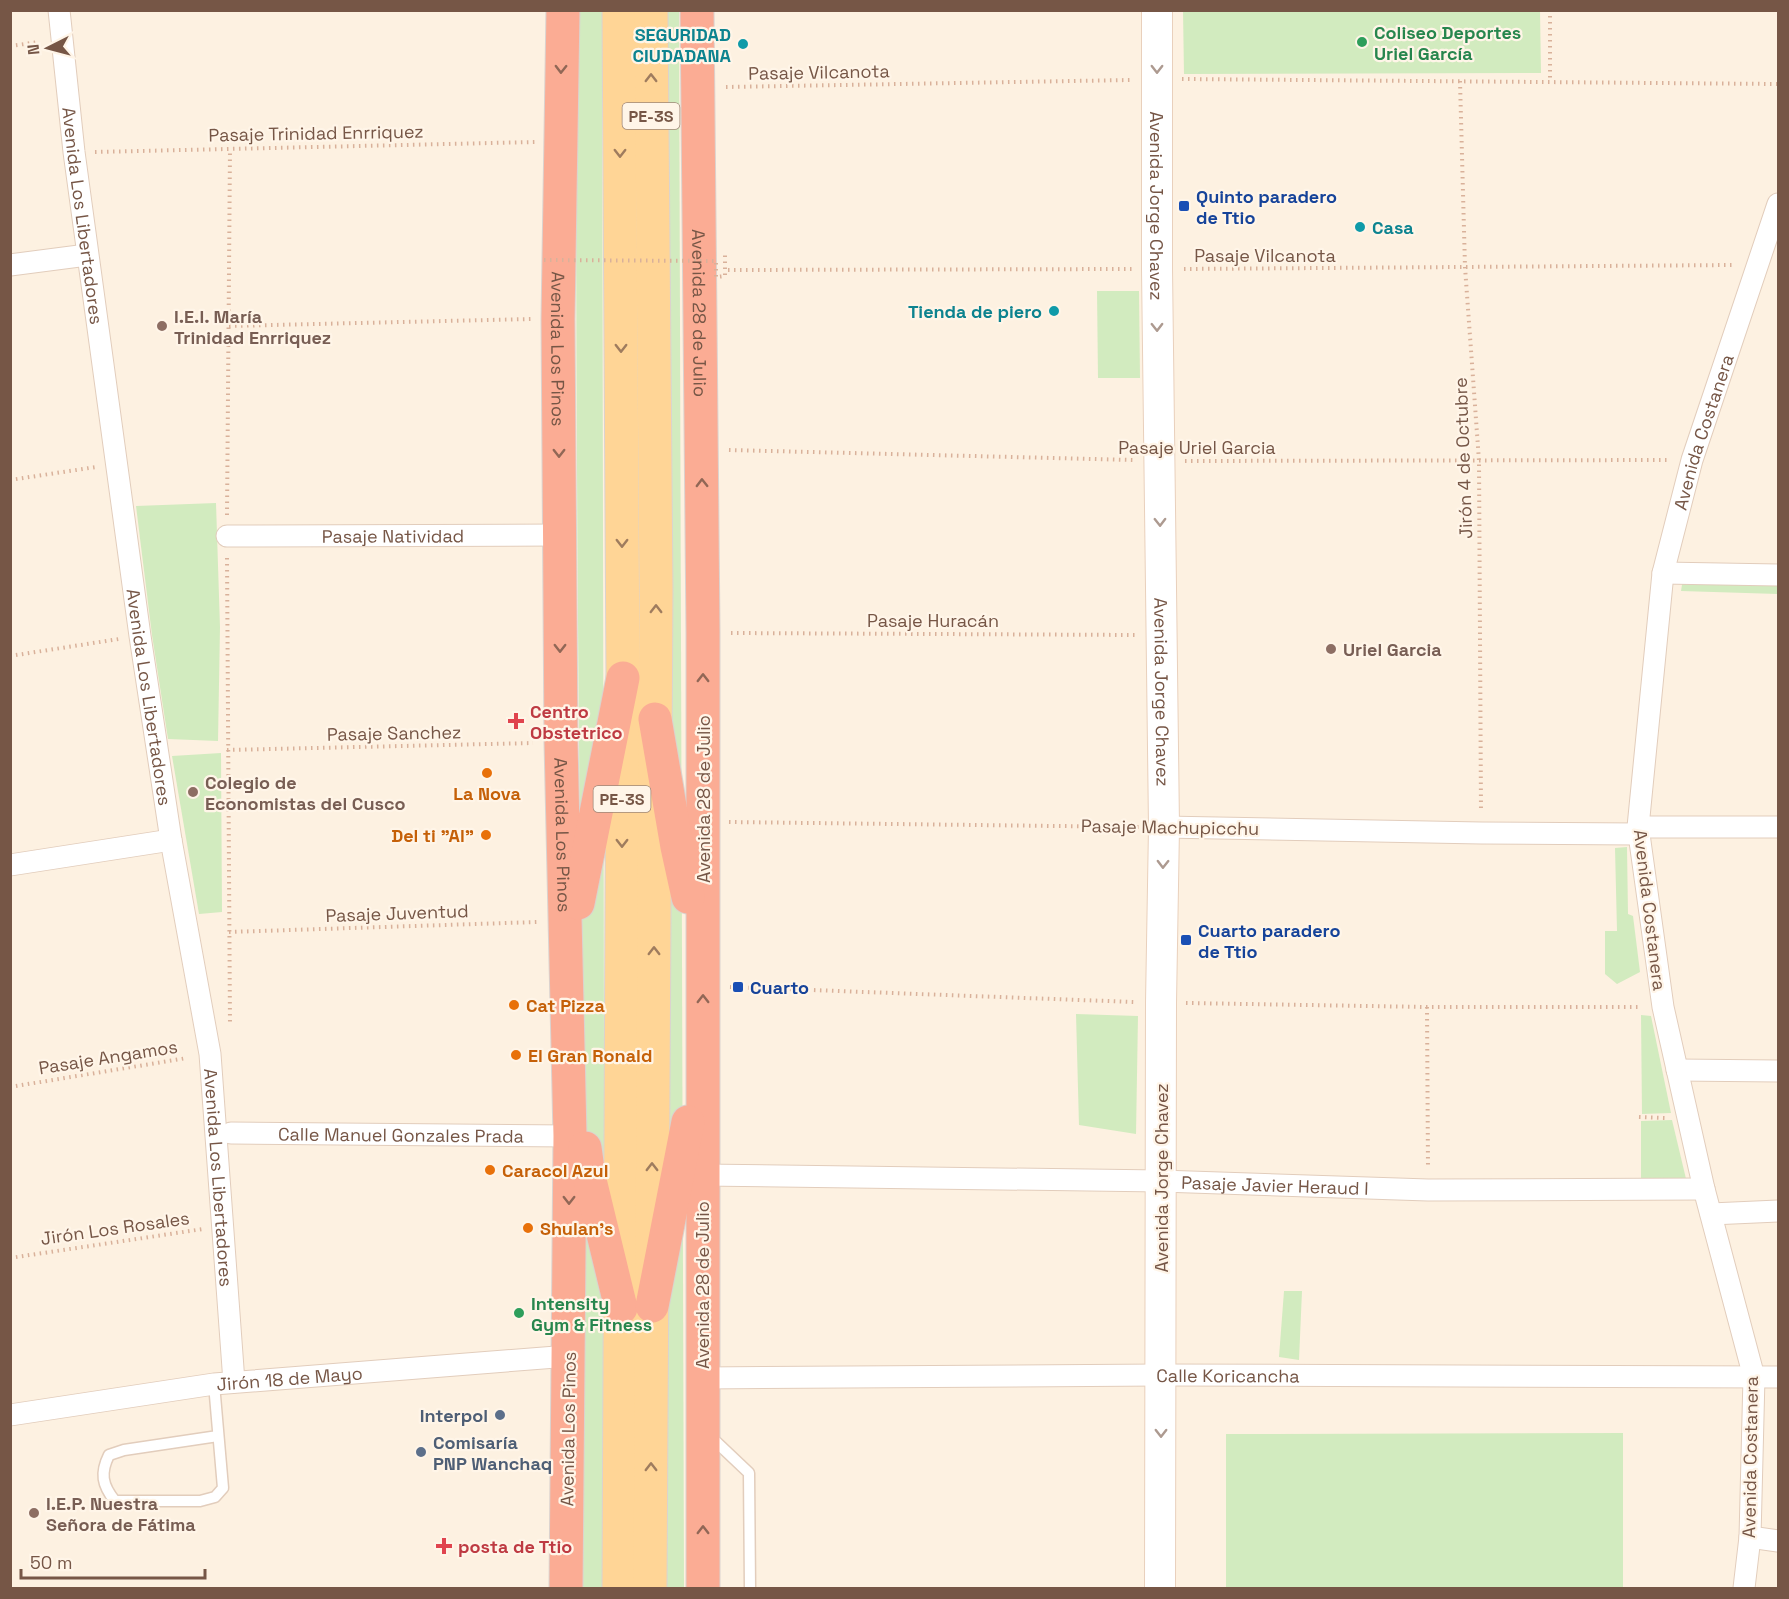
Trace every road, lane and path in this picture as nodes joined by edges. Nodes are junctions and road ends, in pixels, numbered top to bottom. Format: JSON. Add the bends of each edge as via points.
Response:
{"nodes":[{"id":1,"x":59,"y":10,"type":"edge"},
{"id":2,"x":562,"y":10,"type":"edge"},
{"id":3,"x":619,"y":10,"type":"edge"},
{"id":4,"x":651,"y":10,"type":"edge"},
{"id":5,"x":697,"y":10,"type":"edge"},
{"id":6,"x":1157,"y":10,"type":"edge"},
{"id":7,"x":1550,"y":10,"type":"edge"},
{"id":8,"x":61,"y":38,"type":"junction"},
{"id":9,"x":10,"y":46,"type":"edge"},
{"id":10,"x":1157,"y":79,"type":"junction"},
{"id":11,"x":1460,"y":81,"type":"junction"},
{"id":12,"x":1550,"y":82,"type":"junction"},
{"id":13,"x":1779,"y":84,"type":"edge"},
{"id":14,"x":698,"y":87,"type":"junction"},
{"id":15,"x":559,"y":142,"type":"junction"},
{"id":16,"x":230,"y":149,"type":"junction"},
{"id":17,"x":74,"y":152,"type":"junction"},
{"id":18,"x":1779,"y":204,"type":"edge"},
{"id":19,"x":87,"y":255,"type":"junction"},
{"id":20,"x":544,"y":260,"type":"dead end"},
{"id":21,"x":713,"y":262,"type":"junction"},
{"id":22,"x":10,"y":265,"type":"edge"},
{"id":23,"x":1758,"y":265,"type":"junction"},
{"id":24,"x":1465,"y":267,"type":"junction"},
{"id":25,"x":1157,"y":269,"type":"junction"},
{"id":26,"x":558,"y":319,"type":"junction"},
{"id":27,"x":229,"y":326,"type":"junction"},
{"id":28,"x":701,"y":450,"type":"junction"},
{"id":29,"x":1692,"y":460,"type":"junction"},
{"id":30,"x":1159,"y":461,"type":"junction"},
{"id":31,"x":1479,"y":461,"type":"junction"},
{"id":32,"x":116,"y":464,"type":"junction"},
{"id":33,"x":10,"y":480,"type":"edge"},
{"id":34,"x":560,"y":535,"type":"junction"},
{"id":35,"x":227,"y":536,"type":"junction"},
{"id":36,"x":1663,"y":573,"type":"junction"},
{"id":37,"x":1779,"y":575,"type":"edge"},
{"id":38,"x":703,"y":633,"type":"junction"},
{"id":39,"x":1162,"y":635,"type":"junction"},
{"id":40,"x":140,"y":636,"type":"junction"},
{"id":41,"x":10,"y":656,"type":"edge"},
{"id":42,"x":623,"y":678,"type":"junction"},
{"id":43,"x":655,"y":719,"type":"junction"},
{"id":44,"x":561,"y":742,"type":"junction"},
{"id":45,"x":227,"y":750,"type":"junction"},
{"id":46,"x":702,"y":822,"type":"junction"},
{"id":47,"x":1164,"y":827,"type":"junction"},
{"id":48,"x":1779,"y":827,"type":"edge"},
{"id":49,"x":1638,"y":830,"type":"junction"},
{"id":50,"x":1481,"y":833,"type":"junction"},
{"id":51,"x":171,"y":840,"type":"junction"},
{"id":52,"x":10,"y":865,"type":"edge"},
{"id":53,"x":565,"y":921,"type":"junction"},
{"id":54,"x":229,"y":932,"type":"junction"},
{"id":55,"x":566,"y":960,"type":"junction"},
{"id":56,"x":702,"y":960,"type":"junction"},
{"id":57,"x":1426,"y":1007,"type":"dead end"},
{"id":58,"x":567,"y":1024,"type":"junction"},
{"id":59,"x":230,"y":1027,"type":"dead end"},
{"id":60,"x":703,"y":1048,"type":"junction"},
{"id":61,"x":210,"y":1054,"type":"junction"},
{"id":62,"x":1677,"y":1070,"type":"junction"},
{"id":63,"x":1779,"y":1071,"type":"edge"},
{"id":64,"x":10,"y":1087,"type":"edge"},
{"id":65,"x":1639,"y":1117,"type":"dead end"},
{"id":66,"x":1669,"y":1118,"type":"dead end"},
{"id":67,"x":231,"y":1133,"type":"dead end"},
{"id":68,"x":570,"y":1136,"type":"junction"},
{"id":69,"x":702,"y":1175,"type":"junction"},
{"id":70,"x":1161,"y":1181,"type":"junction"},
{"id":71,"x":1704,"y":1189,"type":"junction"},
{"id":72,"x":1428,"y":1190,"type":"junction"},
{"id":73,"x":1779,"y":1211,"type":"edge"},
{"id":74,"x":1711,"y":1214,"type":"junction"},
{"id":75,"x":223,"y":1226,"type":"junction"},
{"id":76,"x":10,"y":1258,"type":"edge"},
{"id":77,"x":636,"y":1307,"type":"junction"},
{"id":78,"x":569,"y":1356,"type":"junction"},
{"id":79,"x":1161,"y":1375,"type":"junction"},
{"id":80,"x":1754,"y":1377,"type":"junction"},
{"id":81,"x":1779,"y":1377,"type":"edge"},
{"id":82,"x":702,"y":1378,"type":"junction"},
{"id":83,"x":224,"y":1383,"type":"junction"},
{"id":84,"x":10,"y":1415,"type":"edge"},
{"id":85,"x":702,"y":1429,"type":"junction"},
{"id":86,"x":219,"y":1436,"type":"junction"},
{"id":87,"x":1750,"y":1537,"type":"junction"},
{"id":88,"x":1779,"y":1541,"type":"edge"},
{"id":89,"x":566,"y":1588,"type":"edge"},
{"id":90,"x":619,"y":1588,"type":"edge"},
{"id":91,"x":650,"y":1588,"type":"edge"},
{"id":92,"x":703,"y":1588,"type":"edge"},
{"id":93,"x":750,"y":1588,"type":"edge"},
{"id":94,"x":1160,"y":1588,"type":"edge"},
{"id":95,"x":1744,"y":1588,"type":"edge"}],
"edges":[{"from":1,"to":8,"type":"street","name":"Avenida Los Libertadores"},
{"from":2,"to":15,"type":"highway","name":"Avenida Los Pinos","one_way":true},
{"from":3,"to":42,"type":"main road","number":"PE-3S","one_way":true},
{"from":43,"to":4,"type":"main road","number":"PE-3S","one_way":true},
{"from":5,"to":14,"type":"highway","name":"Avenida 28 de Julio"},
{"from":6,"to":10,"type":"street","name":"Avenida Jorge Chavez","one_way":true},
{"from":7,"to":12,"type":"path"},
{"from":8,"to":9,"type":"path"},
{"from":8,"to":17,"type":"street","name":"Avenida Los Libertadores"},
{"from":10,"to":11,"type":"path","name":"Pasaje Vilcanota"},
{"from":10,"to":14,"type":"path","name":"Pasaje Vilcanota"},
{"from":10,"to":25,"type":"street","name":"Avenida Jorge Chavez"},
{"from":11,"to":12,"type":"path","name":"Pasaje Vilcanota"},
{"from":11,"to":24,"type":"path","name":"Jirón 4 de Octubre"},
{"from":12,"to":13,"type":"path","name":"Pasaje Vilcanota"},
{"from":14,"to":21,"type":"highway","name":"Avenida 28 de Julio"},
{"from":15,"to":16,"type":"path","name":"Pasaje Trinidad Enrriquez"},
{"from":15,"to":26,"type":"highway","name":"Avenida Los Pinos"},
{"from":16,"to":17,"type":"path","name":"Pasaje Trinidad Enrriquez"},
{"from":16,"to":27,"type":"path"},
{"from":17,"to":19,"type":"street","name":"Avenida Los Libertadores"},
{"from":18,"to":23,"type":"street","name":"Avenida Costanera"},
{"from":19,"to":22,"type":"street"},
{"from":19,"to":32,"type":"street","name":"Avenida Los Libertadores"},
{"from":20,"to":21,"type":"path","bridge":true,"via":[[716,261],[716,276],[725,276]]},
{"from":21,"to":25,"type":"path","name":"Pasaje Vilcanota"},
{"from":21,"to":28,"type":"highway","name":"Avenida 28 de Julio"},
{"from":23,"to":24,"type":"path","name":"Pasaje Vilcanota"},
{"from":23,"to":29,"type":"street","name":"Avenida Costanera"},
{"from":24,"to":25,"type":"path","name":"Pasaje Vilcanota"},
{"from":24,"to":31,"type":"path","name":"Jirón 4 de Octubre"},
{"from":25,"to":30,"type":"street","name":"Avenida Jorge Chavez","one_way":true},
{"from":26,"to":27,"type":"path"},
{"from":26,"to":34,"type":"highway","name":"Avenida Los Pinos","one_way":true},
{"from":27,"to":35,"type":"path"},
{"from":28,"to":30,"type":"path","name":"Pasaje Uriel Garcia"},
{"from":38,"to":28,"type":"highway","name":"Avenida 28 de Julio","one_way":true},
{"from":29,"to":31,"type":"path","name":"Pasaje Uriel Garcia"},
{"from":29,"to":36,"type":"street","name":"Avenida Costanera"},
{"from":30,"to":31,"type":"path","name":"Pasaje Uriel Garcia"},
{"from":30,"to":39,"type":"street","name":"Avenida Jorge Chavez","one_way":true},
{"from":31,"to":50,"type":"path","name":"Jirón 4 de Octubre"},
{"from":32,"to":33,"type":"path"},
{"from":32,"to":40,"type":"street","name":"Avenida Los Libertadores"},
{"from":34,"to":35,"type":"street","name":"Pasaje Natividad"},
{"from":34,"to":44,"type":"highway","name":"Avenida Los Pinos","one_way":true},
{"from":35,"to":45,"type":"path"},
{"from":36,"to":37,"type":"street"},
{"from":36,"to":49,"type":"street","name":"Avenida Costanera"},
{"from":38,"to":39,"type":"path","name":"Pasaje Huracán"},
{"from":46,"to":38,"type":"highway","name":"Avenida 28 de Julio","one_way":true},
{"from":39,"to":47,"type":"street","name":"Avenida Jorge Chavez"},
{"from":40,"to":41,"type":"path"},
{"from":40,"to":51,"type":"street","name":"Avenida Los Libertadores"},
{"from":42,"to":55,"type":"highway"},
{"from":42,"to":77,"type":"main road","number":"PE-3S","one_way":true},
{"from":43,"to":56,"type":"highway"},
{"from":77,"to":43,"type":"main road","number":"PE-3S","one_way":true},
{"from":44,"to":45,"type":"path","name":"Pasaje Sanchez"},
{"from":44,"to":53,"type":"highway","name":"Avenida Los Pinos"},
{"from":45,"to":54,"type":"path"},
{"from":46,"to":47,"type":"path","name":"Pasaje Machupicchu"},
{"from":46,"to":56,"type":"highway","name":"Avenida 28 de Julio"},
{"from":47,"to":50,"type":"street","name":"Pasaje Machupicchu"},
{"from":47,"to":70,"type":"street","name":"Avenida Jorge Chavez","one_way":true},
{"from":48,"to":49,"type":"street","name":"Pasaje Machupicchu"},
{"from":49,"to":50,"type":"street","name":"Pasaje Machupicchu"},
{"from":49,"to":62,"type":"street","name":"Avenida Costanera","via":[[1663,1007]]},
{"from":51,"to":52,"type":"street"},
{"from":51,"to":61,"type":"street","name":"Avenida Los Libertadores"},
{"from":53,"to":54,"type":"path","name":"Pasaje Juventud"},
{"from":53,"to":55,"type":"highway","name":"Avenida Los Pinos"},
{"from":54,"to":59,"type":"path"},
{"from":55,"to":58,"type":"highway","name":"Avenida Los Pinos"},
{"from":60,"to":56,"type":"highway","name":"Avenida 28 de Julio","one_way":true},
{"from":57,"to":72,"type":"path"},
{"from":58,"to":68,"type":"highway","name":"Avenida Los Pinos"},
{"from":58,"to":77,"type":"highway","via":[[589,1176]]},
{"from":60,"to":69,"type":"highway","name":"Avenida 28 de Julio"},
{"from":60,"to":77,"type":"highway"},
{"from":61,"to":64,"type":"path","name":"Pasaje Angamos"},
{"from":61,"to":75,"type":"street","name":"Avenida Los Libertadores"},
{"from":62,"to":63,"type":"street"},
{"from":62,"to":71,"type":"street","name":"Avenida Costanera"},
{"from":65,"to":66,"type":"path"},
{"from":67,"to":68,"type":"street","name":"Calle Manuel Gonzales Prada"},
{"from":68,"to":78,"type":"highway","name":"Avenida Los Pinos","one_way":true},
{"from":69,"to":70,"type":"street","name":"Pasaje Javier Heraud I"},
{"from":69,"to":82,"type":"highway","name":"Avenida 28 de Julio"},
{"from":70,"to":72,"type":"street","name":"Pasaje Javier Heraud I"},
{"from":70,"to":79,"type":"street","name":"Avenida Jorge Chavez"},
{"from":71,"to":72,"type":"street","name":"Pasaje Javier Heraud I"},
{"from":71,"to":74,"type":"street","name":"Avenida Costanera"},
{"from":73,"to":74,"type":"street"},
{"from":74,"to":80,"type":"street","name":"Avenida Costanera"},
{"from":75,"to":76,"type":"path","name":"Jirón Los Rosales"},
{"from":75,"to":83,"type":"street","name":"Avenida Los Libertadores"},
{"from":77,"to":90,"type":"main road","number":"PE-3S"},
{"from":91,"to":77,"type":"main road","number":"PE-3S","one_way":true},
{"from":78,"to":83,"type":"street","name":"Jirón 18 de Mayo"},
{"from":78,"to":89,"type":"highway","name":"Avenida Los Pinos"},
{"from":79,"to":80,"type":"street","name":"Calle Koricancha"},
{"from":79,"to":82,"type":"street","name":"Calle Koricancha"},
{"from":79,"to":94,"type":"street","name":"Avenida Jorge Chavez","one_way":true},
{"from":80,"to":81,"type":"street","name":"Calle Koricancha"},
{"from":80,"to":87,"type":"street","name":"Avenida Costanera"},
{"from":82,"to":85,"type":"highway","name":"Avenida 28 de Julio"},
{"from":83,"to":84,"type":"street","name":"Jirón 18 de Mayo"},
{"from":83,"to":86,"type":"lane"},
{"from":92,"to":85,"type":"highway","name":"Avenida 28 de Julio","one_way":true},
{"from":85,"to":93,"type":"lane","via":[[748,1473]]},
{"from":86,"to":86,"type":"lane","via":[[223,1488],[215,1497],[200,1501],[115,1501],[106,1490],[103,1467],[109,1455]]},
{"from":87,"to":88,"type":"street"},
{"from":87,"to":95,"type":"street","name":"Avenida Costanera"}]}
